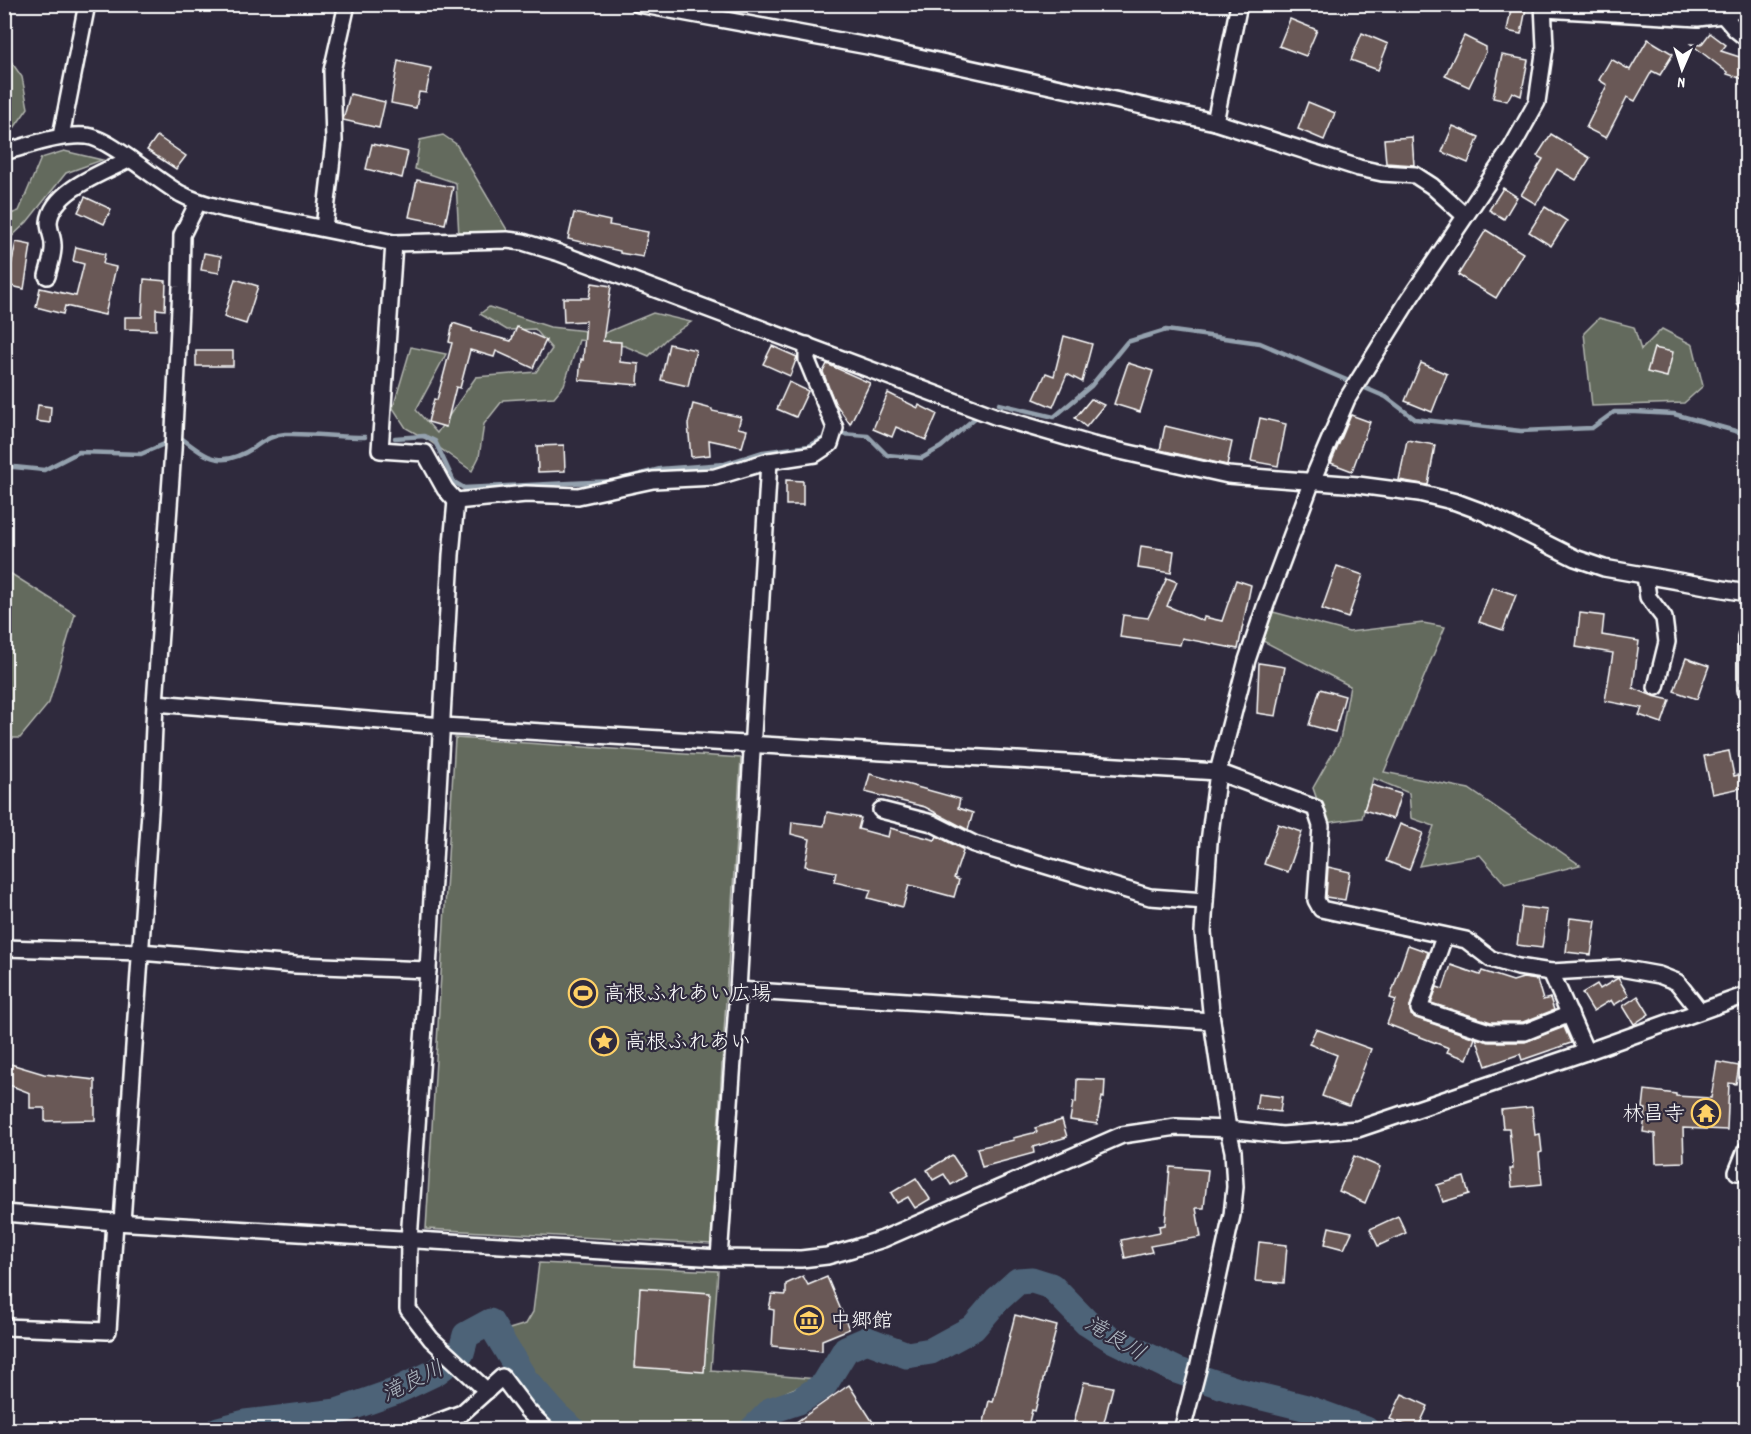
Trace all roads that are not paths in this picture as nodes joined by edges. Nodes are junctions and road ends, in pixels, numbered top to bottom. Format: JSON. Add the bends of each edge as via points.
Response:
{"nodes":[{"id":1,"x":87,"y":4,"type":"edge"},
{"id":2,"x":347,"y":4,"type":"edge"},
{"id":3,"x":638,"y":4,"type":"edge"},
{"id":4,"x":1239,"y":4,"type":"edge"},
{"id":5,"x":1746,"y":5,"type":"edge"},
{"id":6,"x":1544,"y":7,"type":"edge"},
{"id":7,"x":1723,"y":15,"type":"junction"},
{"id":8,"x":1746,"y":38,"type":"edge"},
{"id":9,"x":1215,"y":122,"type":"junction"},
{"id":10,"x":61,"y":136,"type":"junction"},
{"id":11,"x":4,"y":152,"type":"edge"},
{"id":12,"x":130,"y":159,"type":"junction"},
{"id":13,"x":198,"y":202,"type":"junction"},
{"id":14,"x":1464,"y":215,"type":"junction"},
{"id":15,"x":324,"y":228,"type":"junction"},
{"id":16,"x":394,"y":243,"type":"junction"},
{"id":17,"x":47,"y":276,"type":"dead end"},
{"id":18,"x":1746,"y":278,"type":"edge"},
{"id":19,"x":1746,"y":301,"type":"edge"},
{"id":20,"x":807,"y":345,"type":"junction"},
{"id":21,"x":769,"y":461,"type":"junction"},
{"id":22,"x":1312,"y":481,"type":"junction"},
{"id":23,"x":456,"y":501,"type":"junction"},
{"id":24,"x":1645,"y":576,"type":"junction"},
{"id":25,"x":1746,"y":592,"type":"edge"},
{"id":26,"x":1746,"y":636,"type":"edge"},
{"id":27,"x":1656,"y":687,"type":"dead end"},
{"id":28,"x":1746,"y":690,"type":"edge"},
{"id":29,"x":155,"y":703,"type":"junction"},
{"id":30,"x":442,"y":726,"type":"junction"},
{"id":31,"x":752,"y":743,"type":"junction"},
{"id":32,"x":1218,"y":772,"type":"junction"},
{"id":33,"x":881,"y":810,"type":"dead end"},
{"id":34,"x":1205,"y":901,"type":"junction"},
{"id":35,"x":1444,"y":937,"type":"junction"},
{"id":36,"x":4,"y":948,"type":"edge"},
{"id":37,"x":140,"y":952,"type":"junction"},
{"id":38,"x":428,"y":970,"type":"junction"},
{"id":39,"x":1551,"y":972,"type":"junction"},
{"id":40,"x":738,"y":990,"type":"junction"},
{"id":41,"x":1746,"y":995,"type":"edge"},
{"id":42,"x":1699,"y":1010,"type":"junction"},
{"id":43,"x":1570,"y":1014,"type":"junction"},
{"id":44,"x":1212,"y":1021,"type":"junction"},
{"id":45,"x":1586,"y":1052,"type":"junction"},
{"id":46,"x":1228,"y":1129,"type":"junction"},
{"id":47,"x":1746,"y":1150,"type":"edge"},
{"id":48,"x":1737,"y":1172,"type":"dead end"},
{"id":49,"x":4,"y":1213,"type":"edge"},
{"id":50,"x":119,"y":1222,"type":"junction"},
{"id":51,"x":410,"y":1240,"type":"junction"},
{"id":52,"x":719,"y":1258,"type":"junction"},
{"id":53,"x":4,"y":1327,"type":"edge"},
{"id":54,"x":487,"y":1391,"type":"junction"},
{"id":55,"x":416,"y":1430,"type":"edge"},
{"id":56,"x":547,"y":1430,"type":"edge"},
{"id":57,"x":1182,"y":1430,"type":"edge"}],
"edges":[{"from":1,"to":10,"type":"street"},
{"from":2,"to":15,"type":"street","via":[[332,71],[334,141]]},
{"from":3,"to":9,"type":"street","via":[[873,47]]},
{"from":4,"to":9,"type":"street"},
{"from":5,"to":7,"type":"street"},
{"from":6,"to":7,"type":"street","via":[[1673,18]]},
{"from":6,"to":14,"type":"street","via":[[1545,47],[1538,102]]},
{"from":7,"to":8,"type":"street"},
{"from":9,"to":14,"type":"street","via":[[1359,168],[1415,175]]},
{"from":10,"to":11,"type":"street"},
{"from":10,"to":12,"type":"street","via":[[89,136]]},
{"from":12,"to":13,"type":"street"},
{"from":12,"to":17,"type":"street","via":[[70,190],[56,203],[50,219],[53,245]]},
{"from":13,"to":15,"type":"street"},
{"from":13,"to":29,"type":"street","via":[[182,235],[173,450]]},
{"from":14,"to":22,"type":"street","via":[[1363,370]]},
{"from":15,"to":16,"type":"street"},
{"from":16,"to":20,"type":"street","via":[[523,242]]},
{"from":16,"to":23,"type":"street","via":[[380,450],[425,453]]},
{"from":18,"to":19,"type":"street"},
{"from":20,"to":21,"type":"street","via":[[807,360],[836,428],[830,444],[815,454]]},
{"from":20,"to":22,"type":"street","via":[[997,417],[1093,445],[1228,476]]},
{"from":21,"to":23,"type":"street","via":[[715,477],[653,480],[578,496],[526,494]]},
{"from":21,"to":31,"type":"street"},
{"from":22,"to":24,"type":"street","via":[[1456,501],[1575,558]]},
{"from":22,"to":32,"type":"street","via":[[1247,660]]},
{"from":23,"to":30,"type":"street"},
{"from":24,"to":25,"type":"street"},
{"from":24,"to":27,"type":"street","via":[[1648,597],[1664,618],[1667,642]]},
{"from":26,"to":28,"type":"street"},
{"from":29,"to":30,"type":"street"},
{"from":29,"to":37,"type":"street"},
{"from":30,"to":31,"type":"street"},
{"from":30,"to":38,"type":"street"},
{"from":31,"to":32,"type":"street"},
{"from":31,"to":40,"type":"street"},
{"from":32,"to":34,"type":"street"},
{"from":32,"to":35,"type":"street","via":[[1315,808],[1321,826],[1316,900],[1321,909]]},
{"from":33,"to":34,"type":"street","via":[[932,823],[974,844],[1150,897]]},
{"from":34,"to":44,"type":"street","via":[[1203,933]]},
{"from":35,"to":39,"type":"street","via":[[1466,940],[1491,959]]},
{"from":35,"to":43,"type":"street","via":[[1419,1009],[1489,1032],[1525,1032]]},
{"from":36,"to":37,"type":"street"},
{"from":37,"to":38,"type":"street","via":[[296,965]]},
{"from":37,"to":50,"type":"street"},
{"from":38,"to":51,"type":"street"},
{"from":39,"to":42,"type":"street","via":[[1620,968],[1659,975],[1677,982]]},
{"from":39,"to":43,"type":"street"},
{"from":40,"to":44,"type":"street"},
{"from":40,"to":52,"type":"street"},
{"from":41,"to":42,"type":"street"},
{"from":42,"to":45,"type":"street"},
{"from":43,"to":45,"type":"street"},
{"from":44,"to":46,"type":"street"},
{"from":45,"to":46,"type":"street","via":[[1358,1129],[1282,1135]]},
{"from":46,"to":52,"type":"street","via":[[1176,1128],[1122,1136],[883,1239],[827,1256]]},
{"from":46,"to":57,"type":"street","via":[[1235,1187],[1232,1215]]},
{"from":47,"to":48,"type":"street"},
{"from":49,"to":50,"type":"street"},
{"from":50,"to":51,"type":"street"},
{"from":50,"to":53,"type":"street","via":[[108,1331]]},
{"from":51,"to":52,"type":"street"},
{"from":51,"to":54,"type":"street","via":[[408,1309],[430,1337]]},
{"from":54,"to":55,"type":"street","via":[[462,1413]]},
{"from":54,"to":56,"type":"street","via":[[502,1377]]}]}
